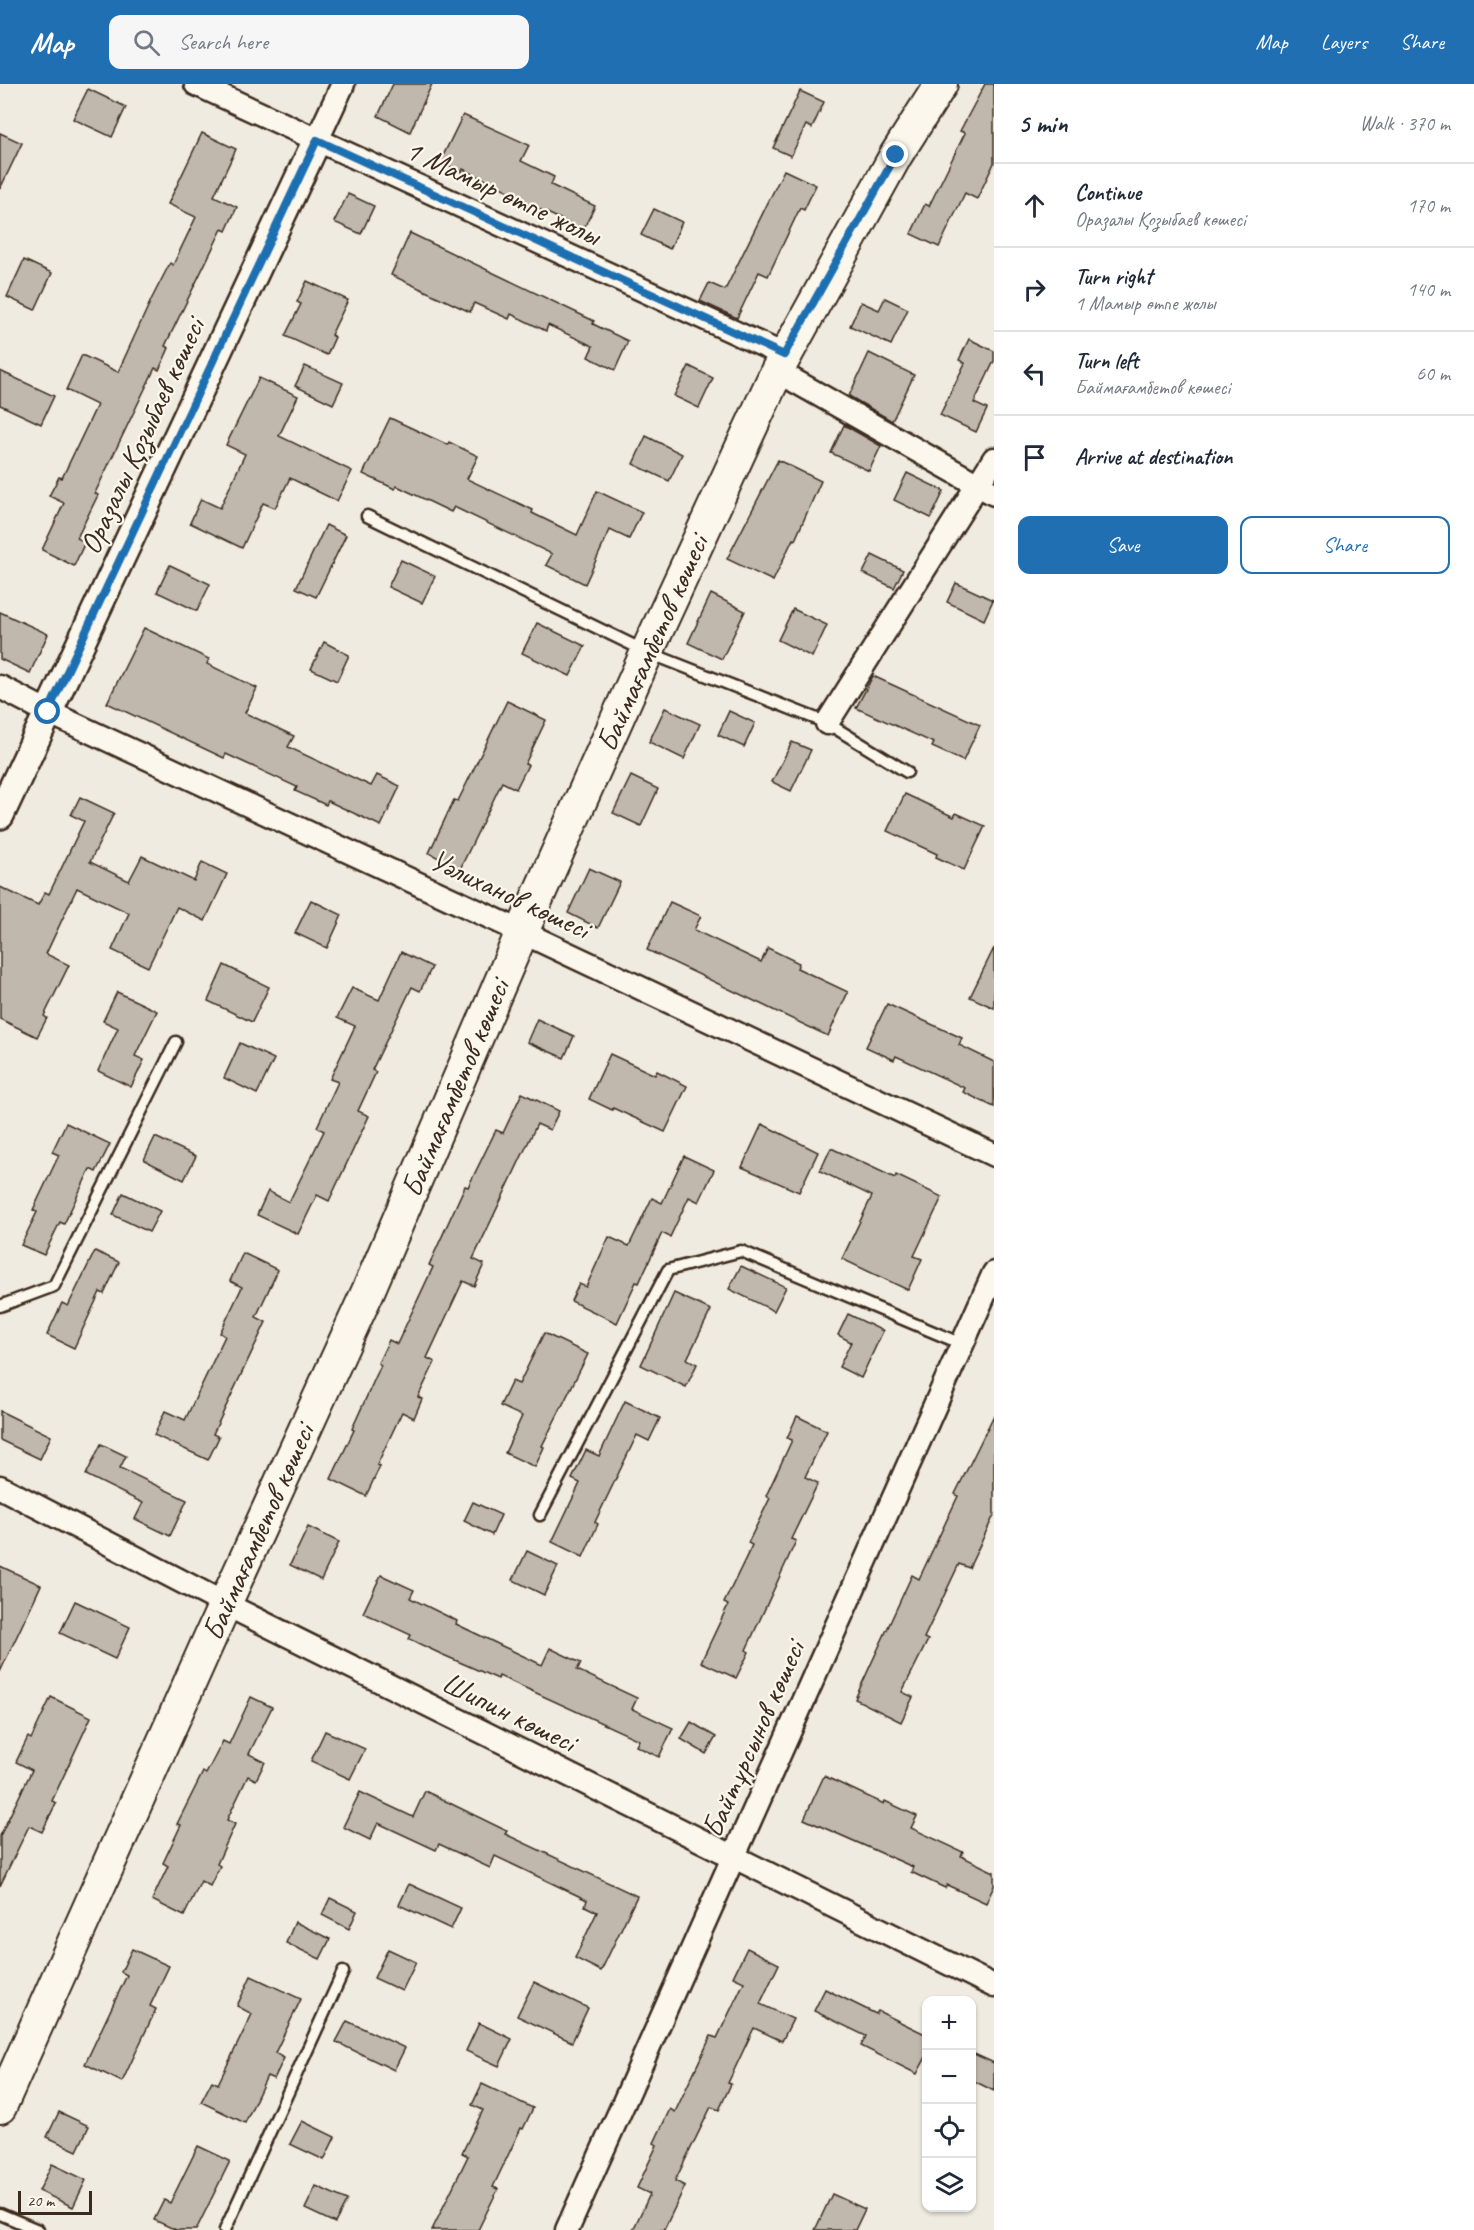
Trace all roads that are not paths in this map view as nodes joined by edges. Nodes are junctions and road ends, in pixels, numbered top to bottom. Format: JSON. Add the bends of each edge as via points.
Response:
{"nodes":[{"id":1,"x":196,"y":84,"type":"edge"},
{"id":2,"x":343,"y":84,"type":"edge"},
{"id":3,"x":941,"y":84,"type":"edge"},
{"id":4,"x":317,"y":140,"type":"junction"},
{"id":5,"x":781,"y":363,"type":"junction"},
{"id":6,"x":994,"y":459,"type":"edge"},
{"id":7,"x":986,"y":489,"type":"edge"},
{"id":8,"x":366,"y":516,"type":"dead end"},
{"id":9,"x":647,"y":652,"type":"junction"},
{"id":10,"x":0,"y":687,"type":"edge"},
{"id":11,"x":48,"y":712,"type":"junction"},
{"id":12,"x":827,"y":723,"type":"junction"},
{"id":13,"x":907,"y":772,"type":"dead end"},
{"id":14,"x":0,"y":815,"type":"edge"},
{"id":15,"x":522,"y":932,"type":"junction"},
{"id":16,"x":176,"y":1042,"type":"dead end"},
{"id":17,"x":994,"y":1155,"type":"edge"},
{"id":18,"x":994,"y":1273,"type":"edge"},
{"id":19,"x":0,"y":1306,"type":"edge"},
{"id":20,"x":962,"y":1344,"type":"junction"},
{"id":21,"x":0,"y":1487,"type":"edge"},
{"id":22,"x":540,"y":1515,"type":"dead end"},
{"id":23,"x":225,"y":1604,"type":"junction"},
{"id":24,"x":734,"y":1857,"type":"junction"},
{"id":25,"x":343,"y":1972,"type":"dead end"},
{"id":26,"x":994,"y":1986,"type":"edge"},
{"id":27,"x":0,"y":2107,"type":"edge"},
{"id":28,"x":0,"y":2214,"type":"edge"},
{"id":29,"x":38,"y":2230,"type":"edge"},
{"id":30,"x":225,"y":2230,"type":"edge"},
{"id":31,"x":567,"y":2230,"type":"edge"}],
"edges":[{"from":1,"to":4,"type":"street","name":"1 Мамыр өтпе жолы"},
{"from":2,"to":4,"type":"street","name":"Оразалы Қозыбаев көшесі"},
{"from":3,"to":5,"type":"main road","name":"Баймағамбетов көшесі","via":[[896,155]]},
{"from":4,"to":5,"type":"street","name":"1 Мамыр өтпе жолы"},
{"from":4,"to":11,"type":"street","name":"Оразалы Қозыбаев көшесі"},
{"from":5,"to":7,"type":"street","name":"1 Мамыр өтпе жолы"},
{"from":5,"to":9,"type":"main road","name":"Баймағамбетов көшесі"},
{"from":6,"to":7,"type":"street"},
{"from":7,"to":12,"type":"street"},
{"from":8,"to":9,"type":"lane"},
{"from":9,"to":12,"type":"lane"},
{"from":9,"to":15,"type":"main road","name":"Баймағамбетов көшесі"},
{"from":10,"to":11,"type":"street","name":"Уәлиханов көшесі"},
{"from":11,"to":14,"type":"street","name":"Оразалы Қозыбаев көшесі"},
{"from":11,"to":15,"type":"street","name":"Уәлиханов көшесі"},
{"from":12,"to":13,"type":"lane"},
{"from":15,"to":17,"type":"street","name":"Уәлиханов көшесі"},
{"from":15,"to":23,"type":"main road","name":"Баймағамбетов көшесі","via":[[369,1289]]},
{"from":16,"to":19,"type":"lane","via":[[54,1286]]},
{"from":18,"to":20,"type":"street","name":"Байтұрсынов көшесі"},
{"from":20,"to":22,"type":"lane","via":[[741,1251],[668,1270]]},
{"from":20,"to":24,"type":"street","name":"Байтұрсынов көшесі"},
{"from":21,"to":23,"type":"street","name":"Шипин көшесі"},
{"from":23,"to":24,"type":"street","name":"Шипин көшесі"},
{"from":23,"to":27,"type":"main road","name":"Баймағамбетов көшесі"},
{"from":24,"to":26,"type":"street","name":"Шипин көшесі"},
{"from":24,"to":31,"type":"street","name":"Байтұрсынов көшесі"},
{"from":25,"to":30,"type":"lane"},
{"from":28,"to":29,"type":"lane"}]}
